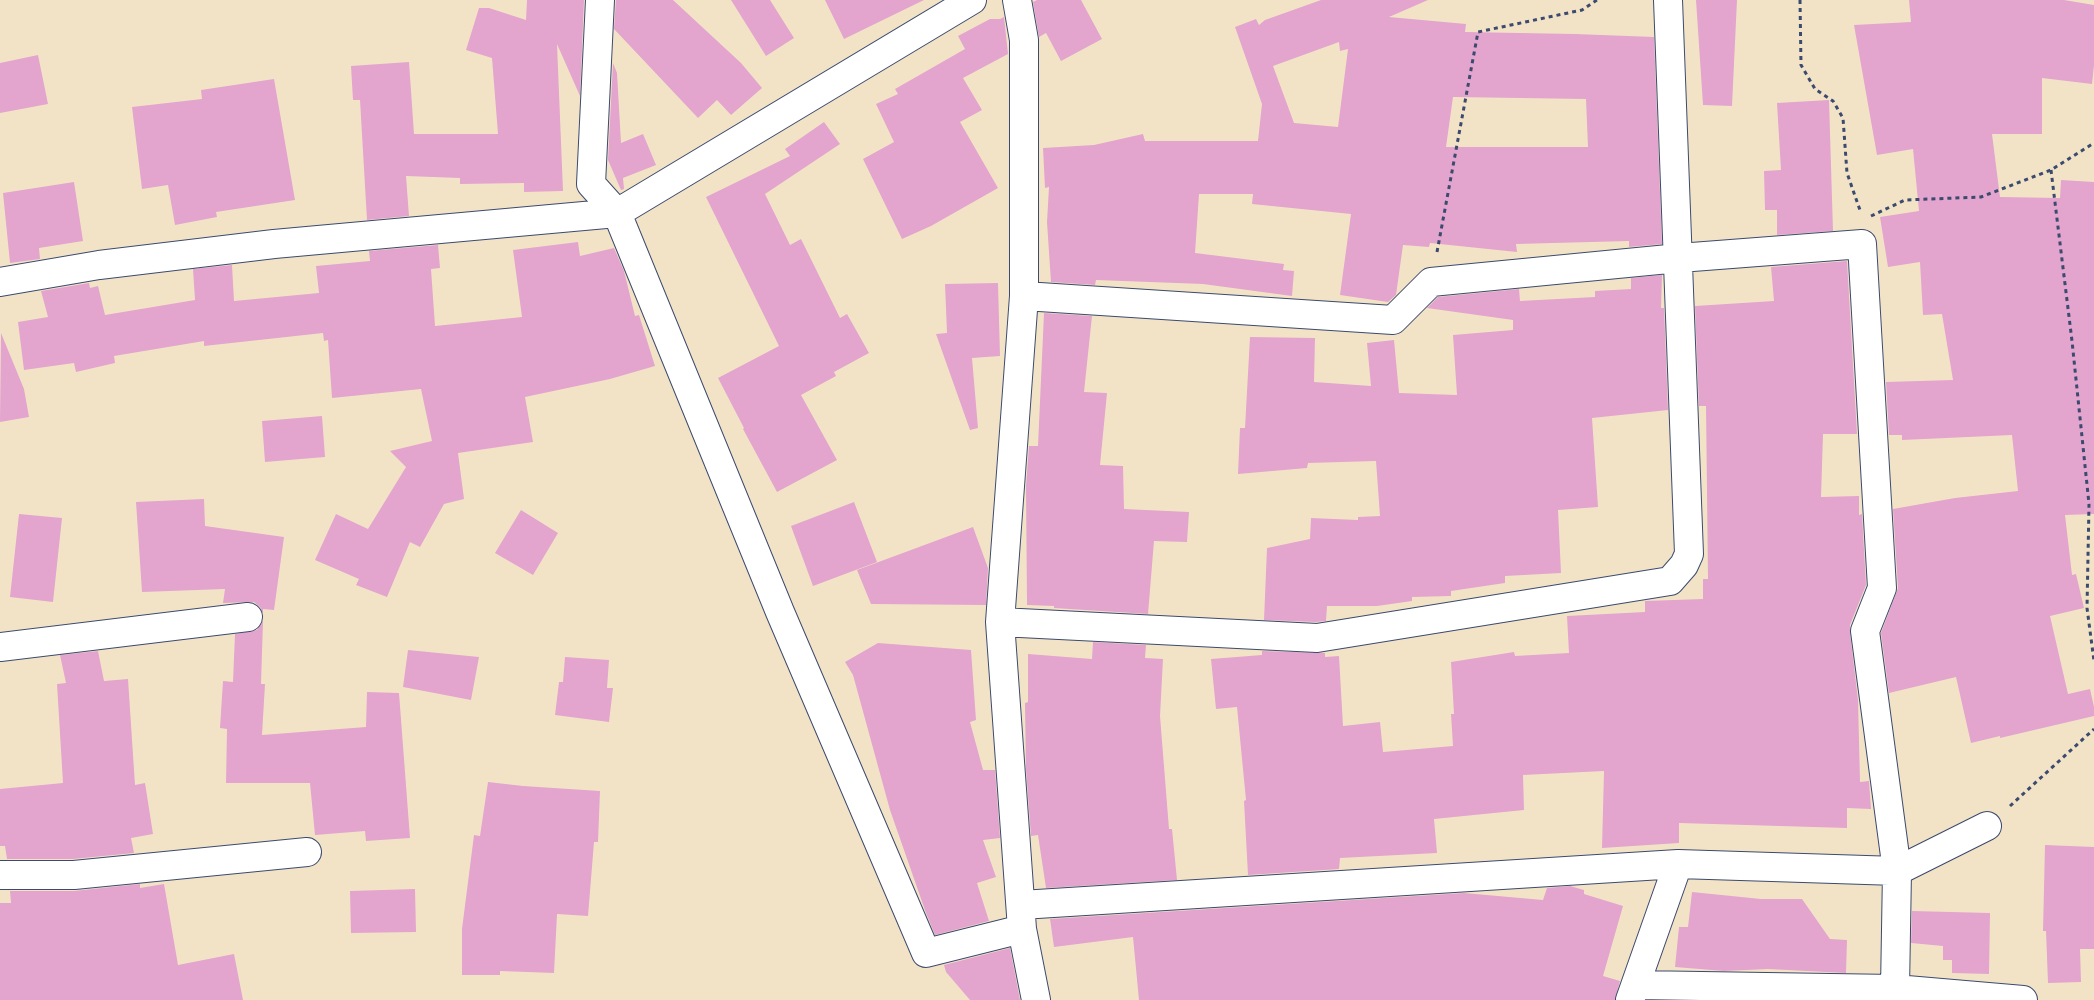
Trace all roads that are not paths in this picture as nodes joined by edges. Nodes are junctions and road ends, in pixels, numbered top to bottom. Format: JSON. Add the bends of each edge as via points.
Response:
{"nodes":[{"id":1,"x":600,"y":0,"type":"edge"},
{"id":2,"x":972,"y":0,"type":"edge"},
{"id":3,"x":1017,"y":0,"type":"edge"},
{"id":4,"x":1668,"y":0,"type":"edge"},
{"id":5,"x":617,"y":213,"type":"junction"},
{"id":6,"x":1679,"y":258,"type":"junction"},
{"id":7,"x":0,"y":282,"type":"edge"},
{"id":8,"x":1024,"y":296,"type":"junction"},
{"id":9,"x":248,"y":617,"type":"dead end"},
{"id":10,"x":1000,"y":622,"type":"junction"},
{"id":11,"x":0,"y":647,"type":"edge"},
{"id":12,"x":1987,"y":826,"type":"road end"},
{"id":13,"x":307,"y":852,"type":"dead end"},
{"id":14,"x":1678,"y":864,"type":"junction"},
{"id":15,"x":1897,"y":871,"type":"junction"},
{"id":16,"x":0,"y":876,"type":"edge"},
{"id":17,"x":1021,"y":917,"type":"junction"},
{"id":18,"x":1634,"y":993,"type":"edge"},
{"id":19,"x":1896,"y":994,"type":"edge"},
{"id":20,"x":1036,"y":1000,"type":"edge"},
{"id":21,"x":2023,"y":1000,"type":"edge"}],
"edges":[{"from":1,"to":5,"type":"street","via":[[592,184]]},
{"from":2,"to":5,"type":"street"},
{"from":3,"to":8,"type":"street","via":[[1024,40]]},
{"from":4,"to":6,"type":"street"},
{"from":5,"to":7,"type":"street","via":[[274,244],[99,264]]},
{"from":5,"to":17,"type":"street","via":[[780,612],[926,953]]},
{"from":6,"to":8,"type":"street","via":[[1431,282],[1393,320]]},
{"from":6,"to":10,"type":"street","via":[[1689,554],[1670,581],[1317,638]]},
{"from":6,"to":15,"type":"street","via":[[1862,244],[1882,588],[1865,631]]},
{"from":8,"to":10,"type":"street"},
{"from":9,"to":11,"type":"street"},
{"from":10,"to":17,"type":"street"},
{"from":12,"to":15,"type":"street"},
{"from":13,"to":16,"type":"street","via":[[74,875]]},
{"from":14,"to":15,"type":"street"},
{"from":14,"to":17,"type":"street"},
{"from":14,"to":18,"type":"street"},
{"from":15,"to":19,"type":"street"},
{"from":17,"to":20,"type":"street"},
{"from":18,"to":19,"type":"street"},
{"from":19,"to":21,"type":"street"}]}
